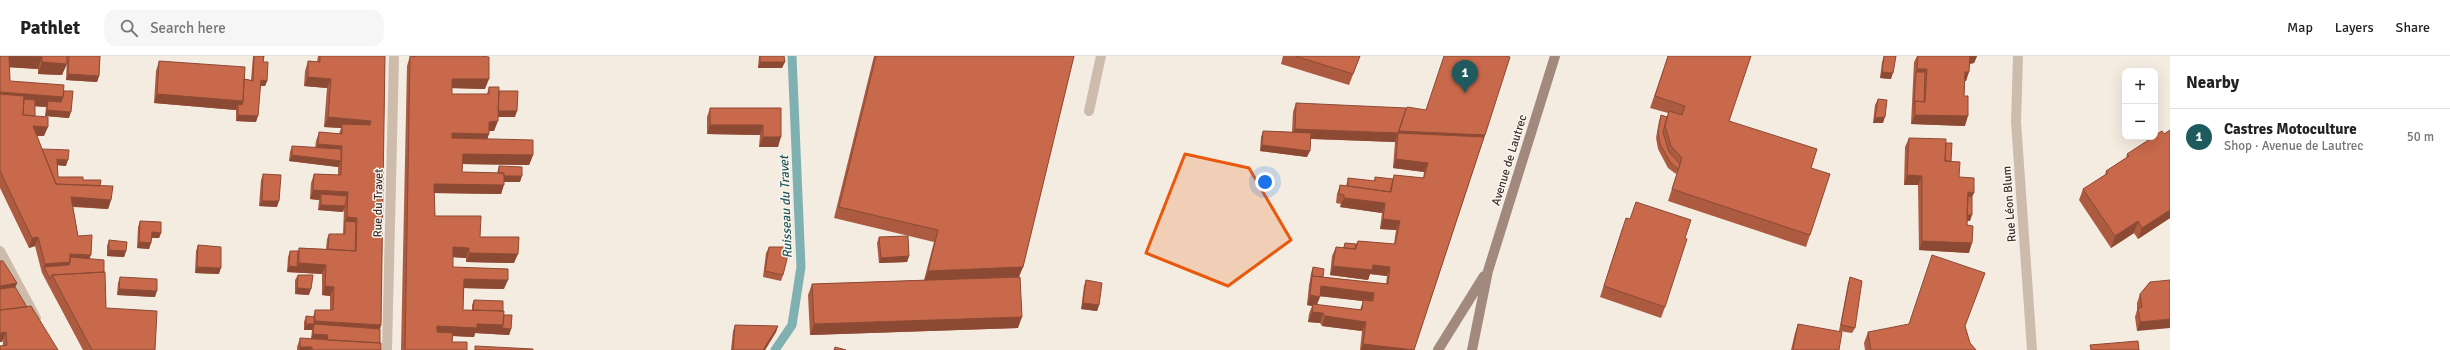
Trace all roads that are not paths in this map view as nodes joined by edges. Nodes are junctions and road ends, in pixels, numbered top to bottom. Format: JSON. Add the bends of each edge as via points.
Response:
{"nodes":[{"id":1,"x":394,"y":56,"type":"edge"},
{"id":2,"x":1101,"y":56,"type":"edge"},
{"id":3,"x":1555,"y":56,"type":"edge"},
{"id":4,"x":2018,"y":56,"type":"edge"},
{"id":5,"x":1089,"y":111,"type":"dead end"},
{"id":6,"x":0,"y":251,"type":"edge"},
{"id":7,"x":1488,"y":271,"type":"junction"},
{"id":8,"x":41,"y":326,"type":"edge"},
{"id":9,"x":387,"y":350,"type":"edge"},
{"id":10,"x":1438,"y":350,"type":"edge"},
{"id":11,"x":1472,"y":350,"type":"edge"},
{"id":12,"x":2032,"y":350,"type":"edge"}],
"edges":[{"from":1,"to":9,"type":"street","name":"Rue du Travet"},
{"from":2,"to":5,"type":"street"},
{"from":3,"to":7,"type":"main road","name":"Avenue de Lautrec"},
{"from":4,"to":12,"type":"street","name":"Rue Léon Blum","via":[[2016,122]]},
{"from":6,"to":8,"type":"street"},
{"from":7,"to":10,"type":"main road","name":"Avenue de Lautrec"},
{"from":7,"to":11,"type":"main road","name":"Avenue de Lautrec"}]}
